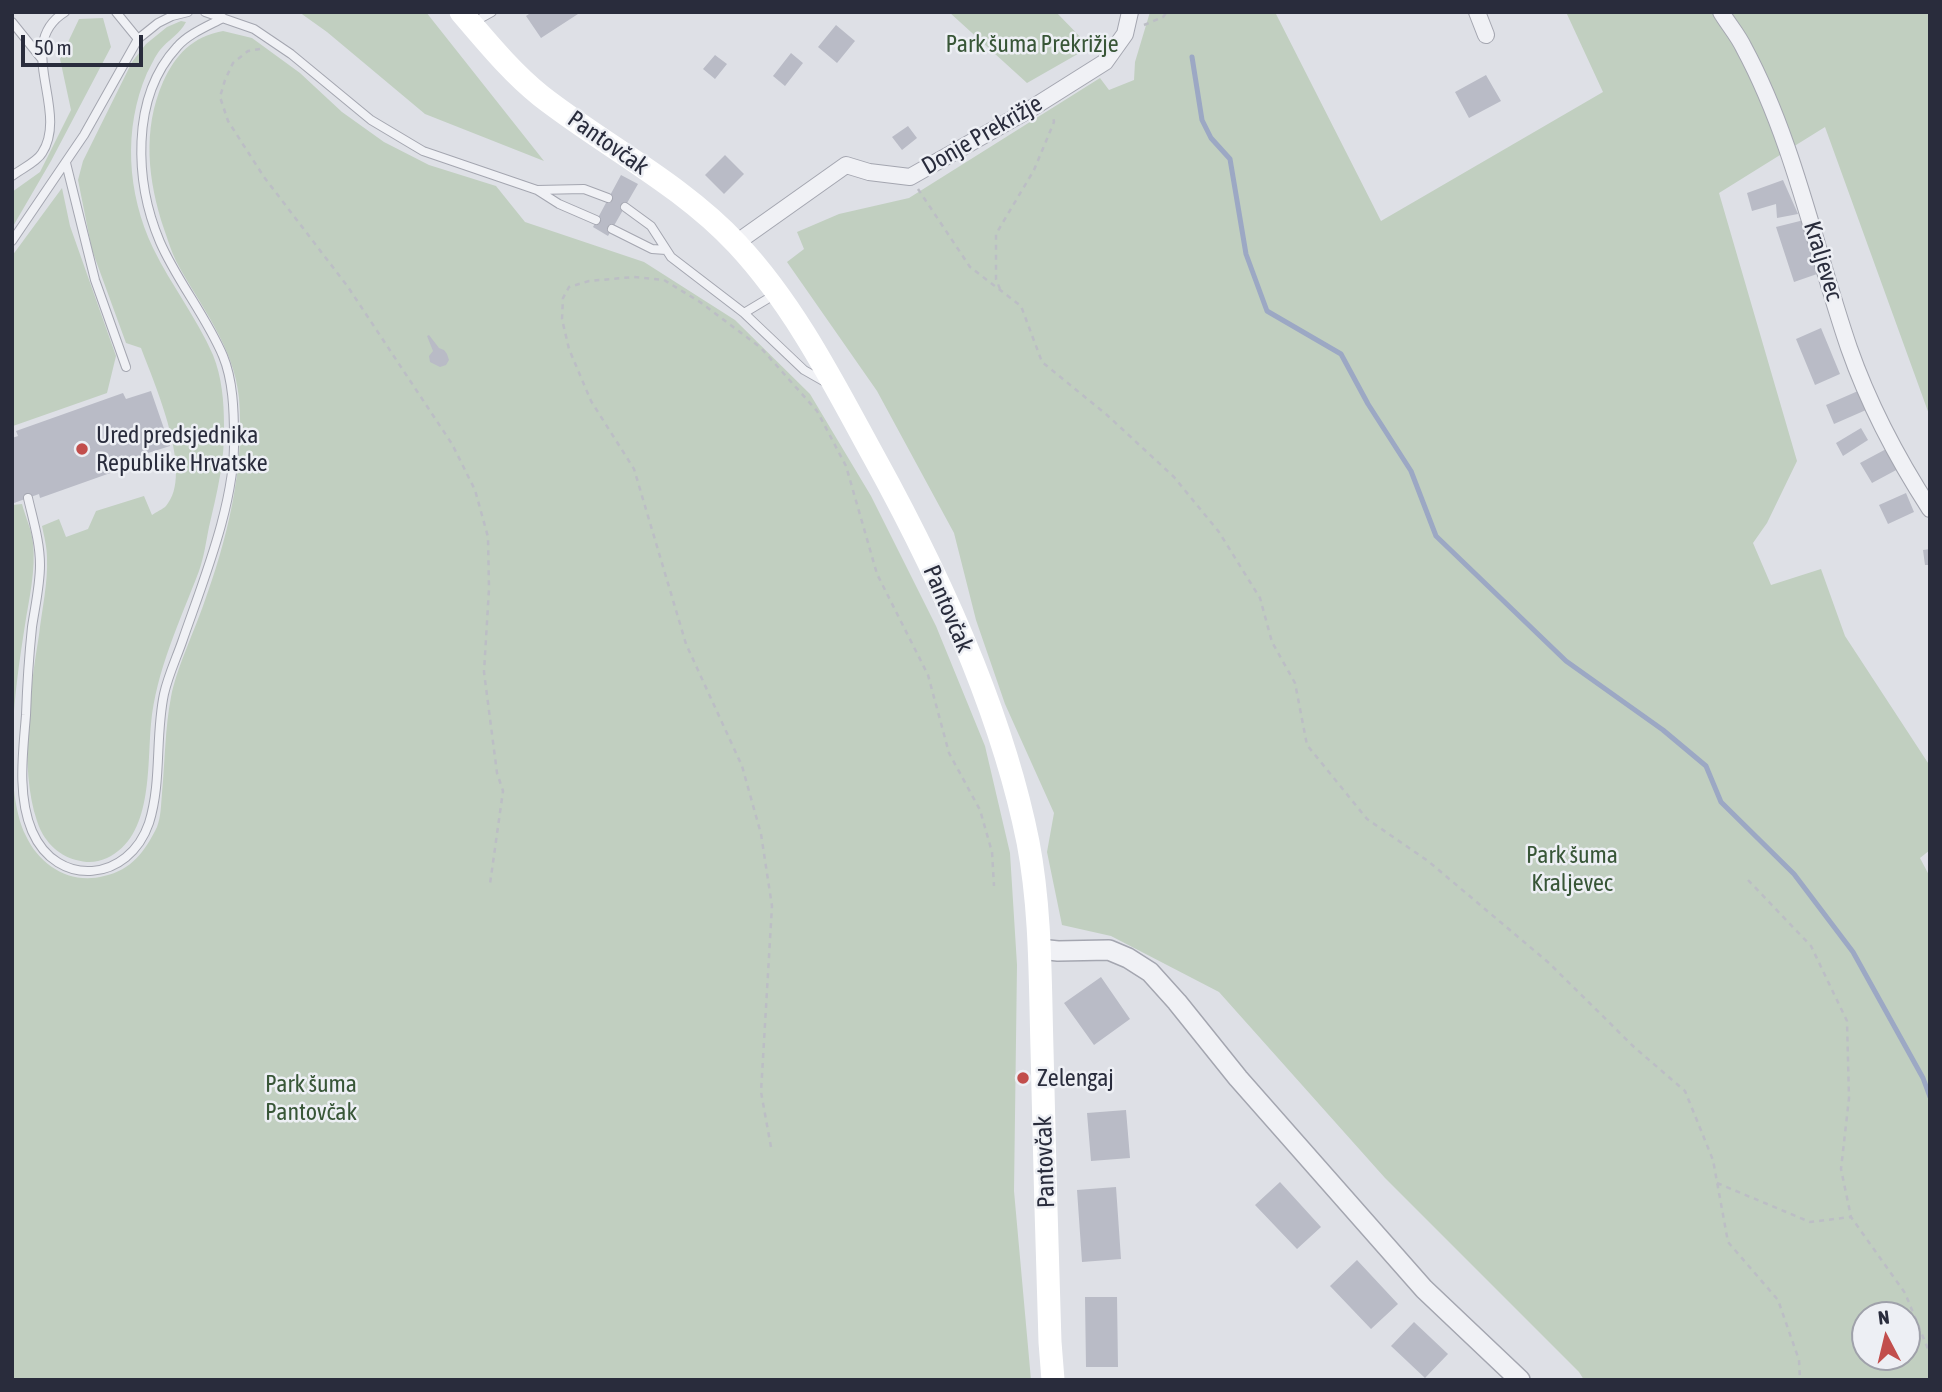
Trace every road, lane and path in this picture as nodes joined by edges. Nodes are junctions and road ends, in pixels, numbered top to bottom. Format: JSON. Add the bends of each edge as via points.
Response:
{"nodes":[{"id":1,"x":65,"y":12,"type":"edge"},
{"id":2,"x":117,"y":12,"type":"edge"},
{"id":3,"x":188,"y":12,"type":"edge"},
{"id":4,"x":205,"y":12,"type":"edge"},
{"id":5,"x":492,"y":12,"type":"edge"},
{"id":6,"x":1130,"y":12,"type":"edge"},
{"id":7,"x":1167,"y":12,"type":"edge"},
{"id":8,"x":1477,"y":12,"type":"edge"},
{"id":9,"x":1721,"y":12,"type":"edge"},
{"id":10,"x":223,"y":18,"type":"junction"},
{"id":11,"x":466,"y":18,"type":"edge"},
{"id":12,"x":12,"y":22,"type":"edge"},
{"id":13,"x":1125,"y":34,"type":"junction"},
{"id":14,"x":1486,"y":35,"type":"dead end"},
{"id":15,"x":138,"y":40,"type":"junction"},
{"id":16,"x":277,"y":45,"type":"junction"},
{"id":17,"x":41,"y":58,"type":"junction"},
{"id":18,"x":1052,"y":95,"type":"junction"},
{"id":19,"x":66,"y":163,"type":"junction"},
{"id":20,"x":12,"y":176,"type":"edge"},
{"id":21,"x":910,"y":177,"type":"junction"},
{"id":22,"x":537,"y":190,"type":"junction"},
{"id":23,"x":608,"y":198,"type":"dead end"},
{"id":24,"x":625,"y":207,"type":"dead end"},
{"id":25,"x":596,"y":220,"type":"dead end"},
{"id":26,"x":612,"y":229,"type":"dead end"},
{"id":27,"x":12,"y":241,"type":"edge"},
{"id":28,"x":736,"y":243,"type":"junction"},
{"id":29,"x":666,"y":250,"type":"junction"},
{"id":30,"x":1002,"y":292,"type":"junction"},
{"id":31,"x":776,"y":293,"type":"junction"},
{"id":32,"x":744,"y":313,"type":"junction"},
{"id":33,"x":126,"y":367,"type":"dead end"},
{"id":34,"x":836,"y":388,"type":"junction"},
{"id":35,"x":28,"y":498,"type":"dead end"},
{"id":36,"x":1930,"y":509,"type":"edge"},
{"id":37,"x":1748,"y":880,"type":"dead end"},
{"id":38,"x":490,"y":884,"type":"dead end"},
{"id":39,"x":994,"y":886,"type":"dead end"},
{"id":40,"x":1039,"y":948,"type":"junction"},
{"id":41,"x":771,"y":1147,"type":"dead end"},
{"id":42,"x":1717,"y":1183,"type":"junction"},
{"id":43,"x":1851,"y":1217,"type":"junction"},
{"id":44,"x":1930,"y":1354,"type":"edge"},
{"id":45,"x":1053,"y":1380,"type":"edge"},
{"id":46,"x":1520,"y":1380,"type":"edge"},
{"id":47,"x":1800,"y":1380,"type":"edge"}],
"edges":[{"from":1,"to":17,"type":"lane","via":[[51,25]]},
{"from":2,"to":15,"type":"lane"},
{"from":3,"to":15,"type":"lane","via":[[158,23]]},
{"from":4,"to":10,"type":"lane"},
{"from":5,"to":11,"type":"lane"},
{"from":6,"to":13,"type":"street","name":"Donje Prekrižje"},
{"from":7,"to":13,"type":"path"},
{"from":8,"to":14,"type":"street"},
{"from":9,"to":36,"type":"street","name":"Kraljevec","via":[[1744,47],[1769,104],[1810,216],[1850,349],[1883,428]]},
{"from":10,"to":16,"type":"lane","via":[[254,29]]},
{"from":10,"to":35,"type":"lane","via":[[178,45],[166,62],[154,83],[142,145],[149,209],[161,243],[225,358],[235,442],[229,490],[164,693],[151,818],[129,858],[111,868],[89,872],[46,854],[24,803],[30,648],[40,568]]},
{"from":11,"to":28,"type":"main road","name":"Pantovčak","via":[[538,93],[662,180]]},
{"from":12,"to":17,"type":"lane"},
{"from":13,"to":18,"type":"street","name":"Donje Prekrižje","via":[[1105,62]]},
{"from":15,"to":19,"type":"lane"},
{"from":16,"to":22,"type":"lane","via":[[371,120],[423,150]]},
{"from":16,"to":38,"type":"path","via":[[248,51],[233,63],[220,97],[228,121],[264,177],[348,287],[452,444],[475,490],[488,537],[484,672],[503,791]]},
{"from":17,"to":20,"type":"lane","via":[[52,131],[41,155]]},
{"from":18,"to":21,"type":"street","name":"Donje Prekrižje"},
{"from":18,"to":30,"type":"path","via":[[1054,122],[1034,170],[996,234],[996,279]]},
{"from":19,"to":27,"type":"lane"},
{"from":19,"to":33,"type":"lane","via":[[96,280]]},
{"from":21,"to":28,"type":"street","name":"Donje Prekrižje","via":[[869,173],[846,165]]},
{"from":21,"to":30,"type":"path","via":[[970,267]]},
{"from":22,"to":23,"type":"lane","via":[[584,189]]},
{"from":22,"to":25,"type":"lane"},
{"from":24,"to":29,"type":"lane","via":[[651,226]]},
{"from":26,"to":29,"type":"lane","via":[[652,249]]},
{"from":28,"to":31,"type":"main road","name":"Pantovčak"},
{"from":29,"to":32,"type":"lane"},
{"from":30,"to":42,"type":"path","via":[[1021,306],[1042,362],[1174,477],[1219,532],[1260,598],[1272,642],[1295,683],[1307,744],[1367,819],[1428,861],[1549,964],[1685,1091],[1713,1160]]},
{"from":31,"to":32,"type":"lane"},
{"from":31,"to":34,"type":"main road","name":"Pantovčak"},
{"from":32,"to":34,"type":"lane","via":[[804,370]]},
{"from":34,"to":40,"type":"main road","name":"Pantovčak","via":[[919,543],[995,725],[1028,846]]},
{"from":37,"to":43,"type":"path","via":[[1811,946],[1847,1021],[1849,1098],[1841,1169]]},
{"from":39,"to":41,"type":"path","via":[[992,852],[980,810],[949,753],[928,675],[877,574],[846,466],[817,411],[761,348],[664,280],[634,278],[569,286],[562,319],[569,349],[592,401],[634,470],[686,644],[742,765],[761,834],[772,906],[761,1092]]},
{"from":40,"to":45,"type":"main road","name":"Pantovčak"},
{"from":40,"to":46,"type":"street","via":[[1108,950],[1150,972],[1424,1289]]},
{"from":42,"to":43,"type":"path","via":[[1810,1223]]},
{"from":42,"to":47,"type":"path","via":[[1728,1242],[1778,1300],[1799,1360]]},
{"from":43,"to":44,"type":"path","via":[[1905,1293]]}]}
